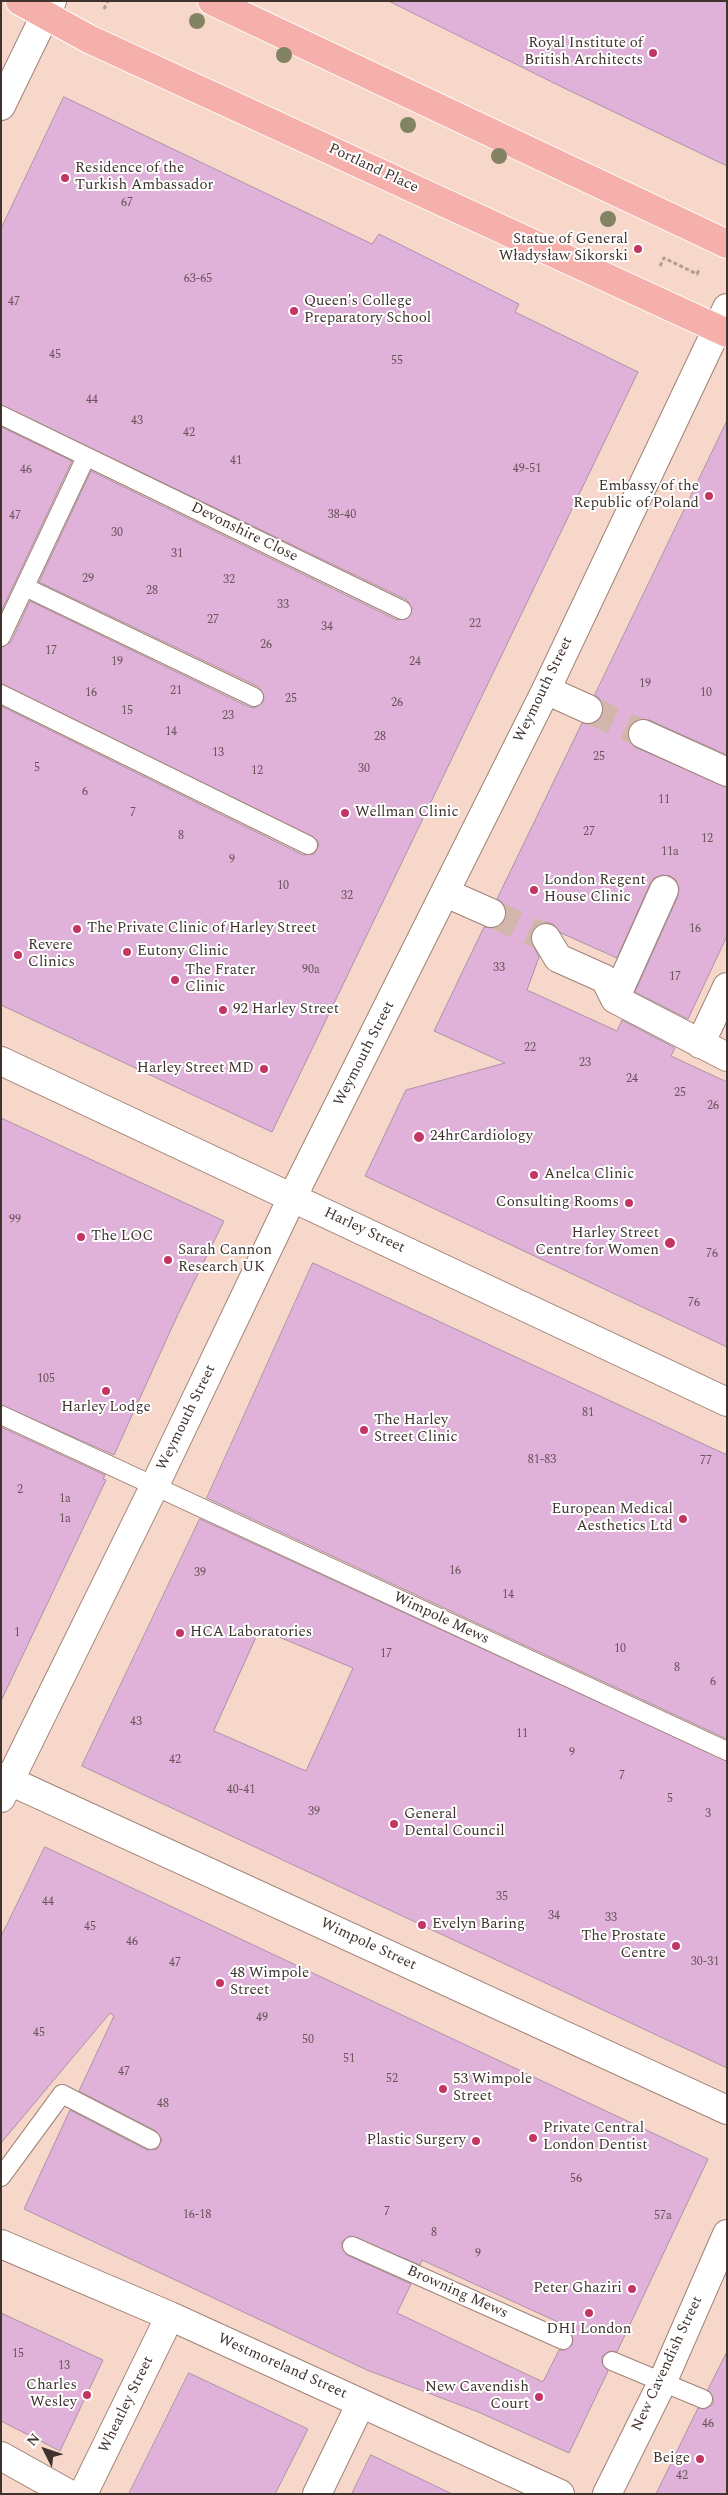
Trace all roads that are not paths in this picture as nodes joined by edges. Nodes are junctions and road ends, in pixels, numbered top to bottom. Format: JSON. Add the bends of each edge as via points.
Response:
{"nodes":[{"id":1,"x":20,"y":1,"type":"edge"},
{"id":2,"x":212,"y":1,"type":"edge"},
{"id":3,"x":49,"y":8,"type":"edge"},
{"id":4,"x":1,"y":106,"type":"edge"},
{"id":5,"x":727,"y":244,"type":"edge"},
{"id":6,"x":723,"y":323,"type":"edge"},
{"id":7,"x":1,"y":415,"type":"edge"},
{"id":8,"x":86,"y":457,"type":"junction"},
{"id":9,"x":25,"y":587,"type":"junction"},
{"id":10,"x":402,"y":610,"type":"dead end"},
{"id":11,"x":1,"y":637,"type":"edge"},
{"id":12,"x":546,"y":690,"type":"junction"},
{"id":13,"x":1,"y":694,"type":"edge"},
{"id":14,"x":254,"y":697,"type":"dead end"},
{"id":15,"x":588,"y":709,"type":"tunnel mouth"},
{"id":16,"x":643,"y":734,"type":"tunnel mouth"},
{"id":17,"x":727,"y":772,"type":"edge"},
{"id":18,"x":308,"y":844,"type":"dead end"},
{"id":19,"x":664,"y":890,"type":"dead end"},
{"id":20,"x":446,"y":893,"type":"junction"},
{"id":21,"x":490,"y":913,"type":"tunnel mouth"},
{"id":22,"x":546,"y":938,"type":"tunnel mouth"},
{"id":23,"x":727,"y":987,"type":"edge"},
{"id":24,"x":615,"y":999,"type":"junction"},
{"id":25,"x":700,"y":1044,"type":"junction"},
{"id":26,"x":727,"y":1057,"type":"edge"},
{"id":27,"x":1,"y":1061,"type":"edge"},
{"id":28,"x":292,"y":1198,"type":"junction"},
{"id":29,"x":727,"y":1402,"type":"edge"},
{"id":30,"x":1,"y":1415,"type":"edge"},
{"id":31,"x":154,"y":1486,"type":"junction"},
{"id":32,"x":727,"y":1751,"type":"edge"},
{"id":33,"x":4,"y":1786,"type":"edge"},
{"id":34,"x":727,"y":2110,"type":"edge"},
{"id":35,"x":151,"y":2140,"type":"dead end"},
{"id":36,"x":1,"y":2176,"type":"edge"},
{"id":37,"x":727,"y":2234,"type":"edge"},
{"id":38,"x":1,"y":2244,"type":"edge"},
{"id":39,"x":352,"y":2246,"type":"dead end"},
{"id":40,"x":170,"y":2316,"type":"junction"},
{"id":41,"x":563,"y":2340,"type":"dead end"},
{"id":42,"x":612,"y":2361,"type":"dead end"},
{"id":43,"x":662,"y":2383,"type":"junction"},
{"id":44,"x":703,"y":2399,"type":"dead end"},
{"id":45,"x":361,"y":2403,"type":"junction"},
{"id":46,"x":1,"y":2456,"type":"edge"},
{"id":47,"x":68,"y":2494,"type":"edge"},
{"id":48,"x":84,"y":2494,"type":"edge"},
{"id":49,"x":316,"y":2494,"type":"edge"},
{"id":50,"x":560,"y":2494,"type":"edge"},
{"id":51,"x":607,"y":2494,"type":"edge"}],
"edges":[{"from":1,"to":3,"type":"main road","name":"Portland Place"},
{"from":2,"to":5,"type":"main road"},
{"from":3,"to":4,"type":"street"},
{"from":3,"to":6,"type":"main road","name":"Portland Place","via":[[89,39]]},
{"from":6,"to":12,"type":"street","name":"Weymouth Street"},
{"from":7,"to":8,"type":"lane","name":"Devonshire Close"},
{"from":8,"to":9,"type":"lane"},
{"from":8,"to":10,"type":"lane","name":"Devonshire Close"},
{"from":9,"to":11,"type":"lane"},
{"from":9,"to":14,"type":"lane"},
{"from":12,"to":15,"type":"street"},
{"from":12,"to":20,"type":"street","name":"Weymouth Street"},
{"from":13,"to":18,"type":"lane"},
{"from":16,"to":17,"type":"street"},
{"from":19,"to":24,"type":"street"},
{"from":20,"to":21,"type":"street"},
{"from":20,"to":28,"type":"street","name":"Weymouth Street"},
{"from":22,"to":24,"type":"street","via":[[558,958],[605,979]]},
{"from":23,"to":25,"type":"street"},
{"from":24,"to":25,"type":"street"},
{"from":25,"to":26,"type":"street"},
{"from":27,"to":28,"type":"street","name":"Harley Street"},
{"from":28,"to":29,"type":"street","name":"Harley Street"},
{"from":28,"to":31,"type":"street","name":"Weymouth Street"},
{"from":30,"to":31,"type":"lane","name":"Wimpole Mews"},
{"from":31,"to":32,"type":"lane","name":"Wimpole Mews"},
{"from":31,"to":33,"type":"street","name":"Weymouth Street"},
{"from":33,"to":34,"type":"street","name":"Wimpole Street"},
{"from":35,"to":36,"type":"lane","via":[[62,2094]]},
{"from":37,"to":43,"type":"street","name":"New Cavendish Street"},
{"from":38,"to":40,"type":"street","name":"Westmoreland Street"},
{"from":39,"to":41,"type":"lane","name":"Browning Mews"},
{"from":40,"to":45,"type":"street","name":"Westmoreland Street"},
{"from":40,"to":48,"type":"street","name":"Wheatley Street"},
{"from":42,"to":43,"type":"lane"},
{"from":43,"to":44,"type":"lane"},
{"from":43,"to":51,"type":"street","name":"New Cavendish Street"},
{"from":45,"to":49,"type":"street"},
{"from":45,"to":50,"type":"street","name":"Westmoreland Street"},
{"from":46,"to":47,"type":"street"}]}
